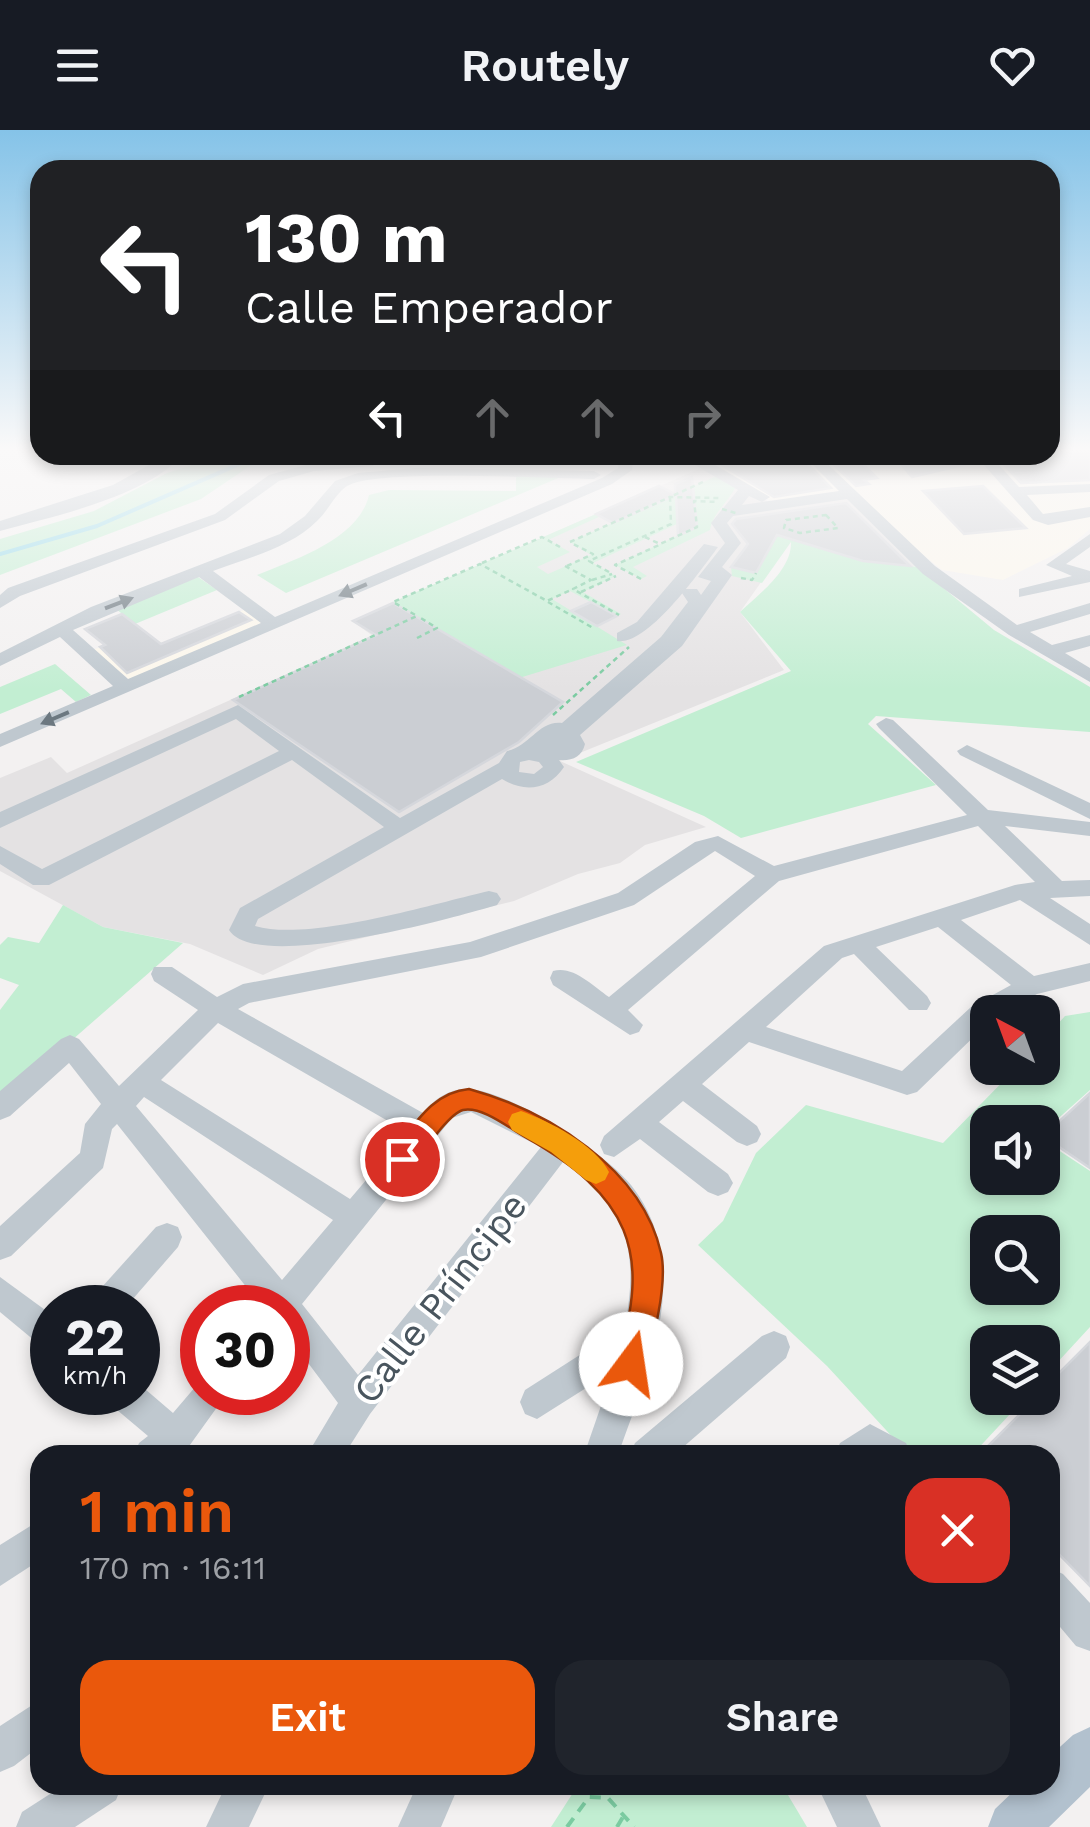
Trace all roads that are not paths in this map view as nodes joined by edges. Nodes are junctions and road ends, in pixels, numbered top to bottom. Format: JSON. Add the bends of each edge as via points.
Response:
{"nodes":[{"id":1,"x":181,"y":531,"type":"edge"},
{"id":2,"x":295,"y":531,"type":"edge"},
{"id":3,"x":481,"y":531,"type":"edge"},
{"id":4,"x":889,"y":531,"type":"edge"},
{"id":5,"x":723,"y":532,"type":"joint"},
{"id":6,"x":1090,"y":539,"type":"edge"},
{"id":7,"x":202,"y":572,"type":"junction"},
{"id":8,"x":1090,"y":577,"type":"edge"},
{"id":9,"x":710,"y":579,"type":"junction"},
{"id":10,"x":1025,"y":594,"type":"dead end"},
{"id":11,"x":0,"y":603,"type":"edge"},
{"id":12,"x":1090,"y":608,"type":"edge"},
{"id":13,"x":274,"y":624,"type":"junction"},
{"id":14,"x":60,"y":627,"type":"junction"},
{"id":15,"x":1015,"y":632,"type":"junction"},
{"id":16,"x":1090,"y":640,"type":"edge"},
{"id":17,"x":626,"y":642,"type":"road end"},
{"id":18,"x":1049,"y":652,"type":"junction"},
{"id":19,"x":0,"y":660,"type":"edge"},
{"id":20,"x":1090,"y":676,"type":"edge"},
{"id":21,"x":126,"y":687,"type":"junction"},
{"id":22,"x":886,"y":724,"type":"dead end"},
{"id":23,"x":0,"y":741,"type":"edge"},
{"id":24,"x":967,"y":751,"type":"dead end"},
{"id":25,"x":293,"y":752,"type":"junction"},
{"id":26,"x":529,"y":759,"type":"junction"},
{"id":27,"x":1090,"y":812,"type":"edge"},
{"id":28,"x":986,"y":817,"type":"junction"},
{"id":29,"x":0,"y":821,"type":"edge"},
{"id":30,"x":399,"y":828,"type":"junction"},
{"id":31,"x":1090,"y":829,"type":"edge"},
{"id":32,"x":0,"y":854,"type":"edge"},
{"id":33,"x":771,"y":875,"type":"junction"},
{"id":34,"x":1072,"y":888,"type":"edge"},
{"id":35,"x":1023,"y":891,"type":"junction"},
{"id":36,"x":489,"y":899,"type":"dead end"},
{"id":37,"x":1090,"y":906,"type":"edge"},
{"id":38,"x":942,"y":918,"type":"junction"},
{"id":39,"x":1090,"y":936,"type":"edge"},
{"id":40,"x":858,"y":944,"type":"junction"},
{"id":41,"x":1090,"y":972,"type":"edge"},
{"id":42,"x":164,"y":974,"type":"dead end"},
{"id":43,"x":562,"y":978,"type":"dead end"},
{"id":44,"x":1030,"y":986,"type":"junction"},
{"id":45,"x":918,"y":1002,"type":"dead end"},
{"id":46,"x":216,"y":1010,"type":"junction"},
{"id":47,"x":745,"y":1030,"type":"junction"},
{"id":48,"x":141,"y":1081,"type":"junction"},
{"id":49,"x":683,"y":1086,"type":"junction"},
{"id":50,"x":120,"y":1103,"type":"junction"},
{"id":51,"x":0,"y":1108,"type":"edge"},
{"id":52,"x":640,"y":1124,"type":"junction"},
{"id":53,"x":427,"y":1129,"type":"junction"},
{"id":54,"x":746,"y":1134,"type":"dead end"},
{"id":55,"x":560,"y":1144,"type":"junction"},
{"id":56,"x":614,"y":1144,"type":"dead end"},
{"id":57,"x":718,"y":1183,"type":"dead end"},
{"id":58,"x":353,"y":1218,"type":"junction"},
{"id":59,"x":167,"y":1237,"type":"dead end"},
{"id":60,"x":0,"y":1246,"type":"edge"},
{"id":61,"x":124,"y":1285,"type":"edge"},
{"id":62,"x":265,"y":1285,"type":"edge"},
{"id":63,"x":301,"y":1285,"type":"edge"},
{"id":64,"x":0,"y":1292,"type":"edge"},
{"id":65,"x":30,"y":1317,"type":"edge"},
{"id":66,"x":641,"y":1334,"type":"junction"},
{"id":67,"x":310,"y":1342,"type":"edge"},
{"id":68,"x":774,"y":1347,"type":"dead end"},
{"id":69,"x":358,"y":1402,"type":"junction"},
{"id":70,"x":537,"y":1402,"type":"dead end"},
{"id":71,"x":139,"y":1415,"type":"edge"},
{"id":72,"x":191,"y":1415,"type":"edge"},
{"id":73,"x":162,"y":1445,"type":"edge"},
{"id":74,"x":164,"y":1445,"type":"edge"},
{"id":75,"x":330,"y":1445,"type":"edge"},
{"id":76,"x":604,"y":1445,"type":"edge"},
{"id":77,"x":659,"y":1445,"type":"edge"},
{"id":78,"x":30,"y":1545,"type":"edge"},
{"id":79,"x":0,"y":1567,"type":"edge"},
{"id":80,"x":1060,"y":1598,"type":"edge"},
{"id":81,"x":1090,"y":1632,"type":"edge"},
{"id":82,"x":30,"y":1728,"type":"edge"},
{"id":83,"x":0,"y":1752,"type":"edge"},
{"id":84,"x":1090,"y":1752,"type":"edge"},
{"id":85,"x":1060,"y":1781,"type":"edge"},
{"id":86,"x":87,"y":1795,"type":"edge"},
{"id":87,"x":243,"y":1795,"type":"edge"},
{"id":88,"x":433,"y":1795,"type":"edge"},
{"id":89,"x":843,"y":1795,"type":"edge"},
{"id":90,"x":1046,"y":1795,"type":"edge"},
{"id":91,"x":37,"y":1827,"type":"edge"},
{"id":92,"x":227,"y":1827,"type":"edge"},
{"id":93,"x":419,"y":1827,"type":"edge"},
{"id":94,"x":860,"y":1827,"type":"edge"},
{"id":95,"x":1013,"y":1827,"type":"edge"}],
"edges":[{"from":1,"to":11,"type":"street","via":[[14,592]]},
{"from":2,"to":7,"type":"street"},
{"from":3,"to":13,"type":"street","one_way":true},
{"from":4,"to":15,"type":"street","via":[[929,570]]},
{"from":5,"to":9,"type":"street","via":[[733,543]]},
{"from":5,"to":17,"type":"street"},
{"from":6,"to":8,"type":"street","via":[[1054,565]]},
{"from":7,"to":13,"type":"street"},
{"from":14,"to":7,"type":"street","one_way":true},
{"from":8,"to":10,"type":"street"},
{"from":9,"to":26,"type":"street"},
{"from":9,"to":26,"type":"street","via":[[667,642]]},
{"from":9,"to":26,"type":"street","via":[[676,642],[569,734]]},
{"from":12,"to":15,"type":"street"},
{"from":13,"to":21,"type":"street"},
{"from":14,"to":19,"type":"street"},
{"from":14,"to":21,"type":"street"},
{"from":15,"to":18,"type":"street"},
{"from":16,"to":18,"type":"street"},
{"from":18,"to":20,"type":"street"},
{"from":21,"to":23,"type":"street","one_way":true},
{"from":22,"to":28,"type":"street"},
{"from":24,"to":27,"type":"street"},
{"from":25,"to":29,"type":"street","via":[[238,710]]},
{"from":25,"to":30,"type":"street"},
{"from":25,"to":32,"type":"street","via":[[41,879]]},
{"from":26,"to":30,"type":"street"},
{"from":28,"to":31,"type":"street"},
{"from":28,"to":33,"type":"street"},
{"from":28,"to":34,"type":"street"},
{"from":30,"to":36,"type":"street","via":[[248,914],[240,930],[256,938],[352,931]]},
{"from":33,"to":43,"type":"street","via":[[620,1018]]},
{"from":33,"to":46,"type":"street","via":[[718,843],[626,899],[472,952],[285,984],[243,994]]},
{"from":34,"to":35,"type":"street"},
{"from":34,"to":37,"type":"street"},
{"from":35,"to":38,"type":"street"},
{"from":35,"to":39,"type":"street"},
{"from":38,"to":40,"type":"street"},
{"from":38,"to":44,"type":"street"},
{"from":40,"to":45,"type":"street"},
{"from":40,"to":47,"type":"street","via":[[834,952]]},
{"from":41,"to":44,"type":"street"},
{"from":42,"to":46,"type":"street"},
{"from":44,"to":47,"type":"street","via":[[980,1014],[907,1084]]},
{"from":46,"to":48,"type":"street"},
{"from":46,"to":53,"type":"street"},
{"from":47,"to":49,"type":"street"},
{"from":48,"to":50,"type":"street"},
{"from":48,"to":58,"type":"street"},
{"from":49,"to":52,"type":"street"},
{"from":49,"to":54,"type":"street"},
{"from":50,"to":51,"type":"street","via":[[70,1046]]},
{"from":50,"to":60,"type":"street","via":[[99,1124],[93,1159]]},
{"from":50,"to":62,"type":"street"},
{"from":52,"to":56,"type":"street"},
{"from":52,"to":57,"type":"street"},
{"from":53,"to":55,"type":"street","via":[[454,1101],[469,1100],[493,1106]]},
{"from":53,"to":58,"type":"street"},
{"from":55,"to":66,"type":"street","via":[[632,1211],[648,1256]]},
{"from":55,"to":69,"type":"street","name":"Calle Príncipe"},
{"from":58,"to":63,"type":"street"},
{"from":59,"to":61,"type":"street"},
{"from":64,"to":65,"type":"street"},
{"from":66,"to":70,"type":"street"},
{"from":66,"to":76,"type":"street"},
{"from":67,"to":69,"type":"street"},
{"from":68,"to":77,"type":"street"},
{"from":69,"to":75,"type":"street","name":"Calle Príncipe"},
{"from":71,"to":73,"type":"street"},
{"from":72,"to":74,"type":"street"},
{"from":78,"to":79,"type":"street"},
{"from":80,"to":81,"type":"street"},
{"from":82,"to":83,"type":"street"},
{"from":84,"to":85,"type":"main road"},
{"from":86,"to":91,"type":"street"},
{"from":87,"to":92,"type":"street"},
{"from":88,"to":93,"type":"street"},
{"from":89,"to":94,"type":"street"},
{"from":90,"to":95,"type":"main road"}]}
